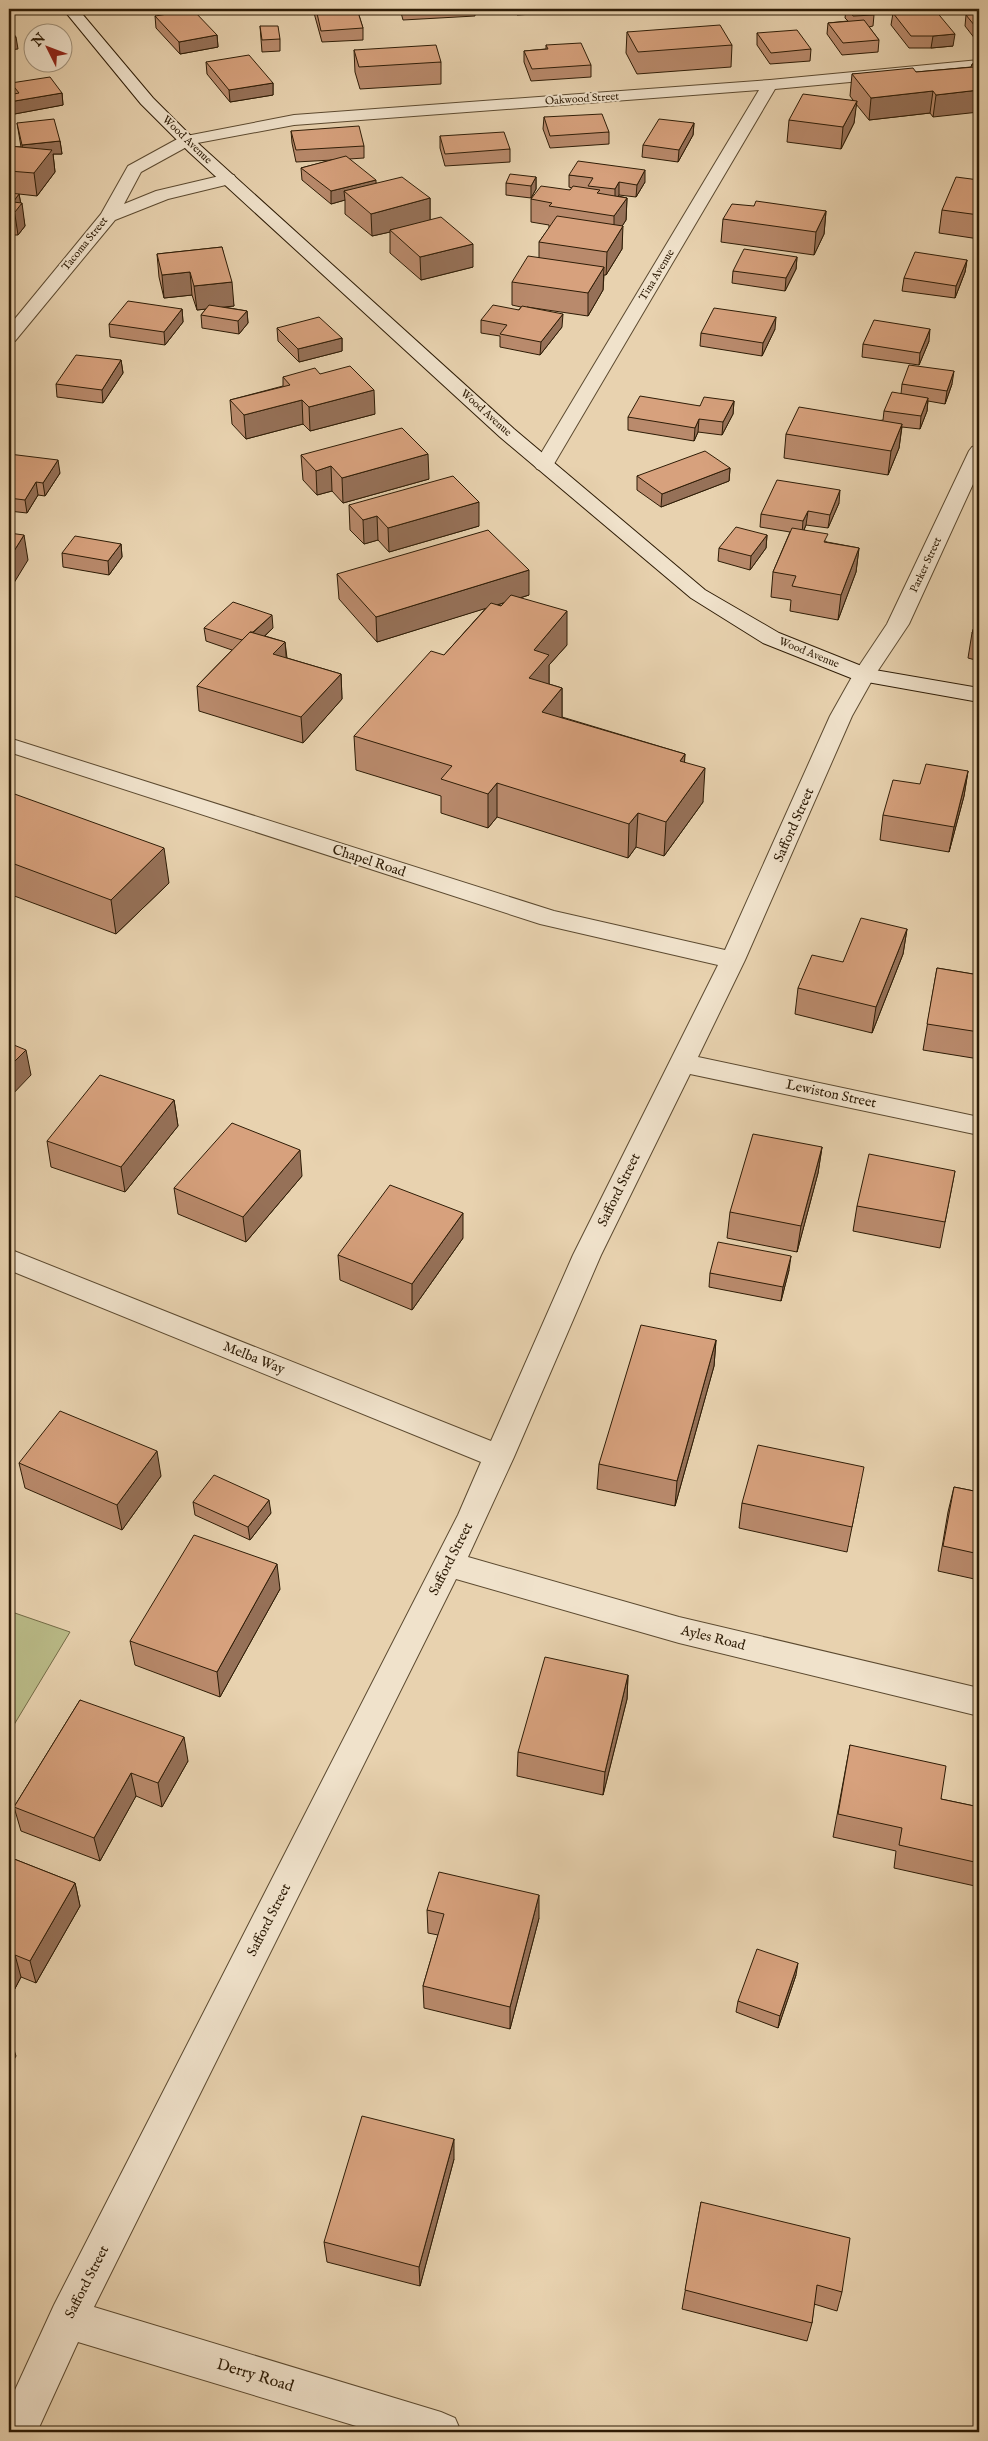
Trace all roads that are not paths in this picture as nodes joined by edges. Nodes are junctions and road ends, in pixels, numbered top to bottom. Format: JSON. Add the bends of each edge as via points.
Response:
{"nodes":[{"id":1,"x":72,"y":9,"type":"edge"},
{"id":2,"x":979,"y":65,"type":"edge"},
{"id":3,"x":770,"y":85,"type":"junction"},
{"id":4,"x":187,"y":140,"type":"junction"},
{"id":5,"x":228,"y":179,"type":"junction"},
{"id":6,"x":109,"y":216,"type":"junction"},
{"id":7,"x":9,"y":337,"type":"edge"},
{"id":8,"x":979,"y":451,"type":"edge"},
{"id":9,"x":544,"y":465,"type":"junction"},
{"id":10,"x":864,"y":675,"type":"junction"},
{"id":11,"x":979,"y":695,"type":"edge"},
{"id":12,"x":9,"y":745,"type":"edge"},
{"id":13,"x":734,"y":960,"type":"junction"},
{"id":14,"x":682,"y":1063,"type":"junction"},
{"id":15,"x":979,"y":1126,"type":"edge"},
{"id":16,"x":9,"y":1259,"type":"edge"},
{"id":17,"x":499,"y":1457,"type":"junction"},
{"id":18,"x":448,"y":1564,"type":"junction"},
{"id":19,"x":979,"y":1702,"type":"edge"},
{"id":20,"x":68,"y":2319,"type":"junction"},
{"id":21,"x":16,"y":2432,"type":"edge"},
{"id":22,"x":441,"y":2432,"type":"edge"}],
"edges":[{"from":1,"to":4,"type":"street","name":"Wood Avenue","via":[[147,101]]},
{"from":2,"to":3,"type":"street","name":"Oakwood Street"},
{"from":3,"to":4,"type":"street","name":"Oakwood Street","via":[[294,120]]},
{"from":3,"to":9,"type":"street","name":"Tina Avenue"},
{"from":4,"to":5,"type":"street","name":"Wood Avenue"},
{"from":4,"to":6,"type":"street","name":"Tacoma Street","via":[[134,169]]},
{"from":5,"to":6,"type":"street","via":[[162,195]]},
{"from":5,"to":9,"type":"street","name":"Wood Avenue"},
{"from":6,"to":7,"type":"street","name":"Tacoma Street"},
{"from":8,"to":10,"type":"street","name":"Parker Street","via":[[898,624]]},
{"from":9,"to":10,"type":"street","name":"Wood Avenue","via":[[698,594],[771,638]]},
{"from":10,"to":11,"type":"street","name":"Wood Avenue"},
{"from":10,"to":13,"type":"street","name":"Safford Street","via":[[841,716]]},
{"from":12,"to":13,"type":"street","name":"Chapel Road","via":[[548,918]]},
{"from":13,"to":14,"type":"street","name":"Safford Street"},
{"from":14,"to":15,"type":"street","name":"Lewiston Street"},
{"from":14,"to":17,"type":"street","name":"Safford Street","via":[[587,1254]]},
{"from":16,"to":17,"type":"street","name":"Melba Way"},
{"from":17,"to":18,"type":"street","name":"Safford Street"},
{"from":18,"to":19,"type":"street","name":"Ayles Road","via":[[679,1630]]},
{"from":18,"to":20,"type":"street","name":"Safford Street"},
{"from":20,"to":21,"type":"street","name":"Safford Street"},
{"from":20,"to":22,"type":"street","name":"Derry Road"}]}
